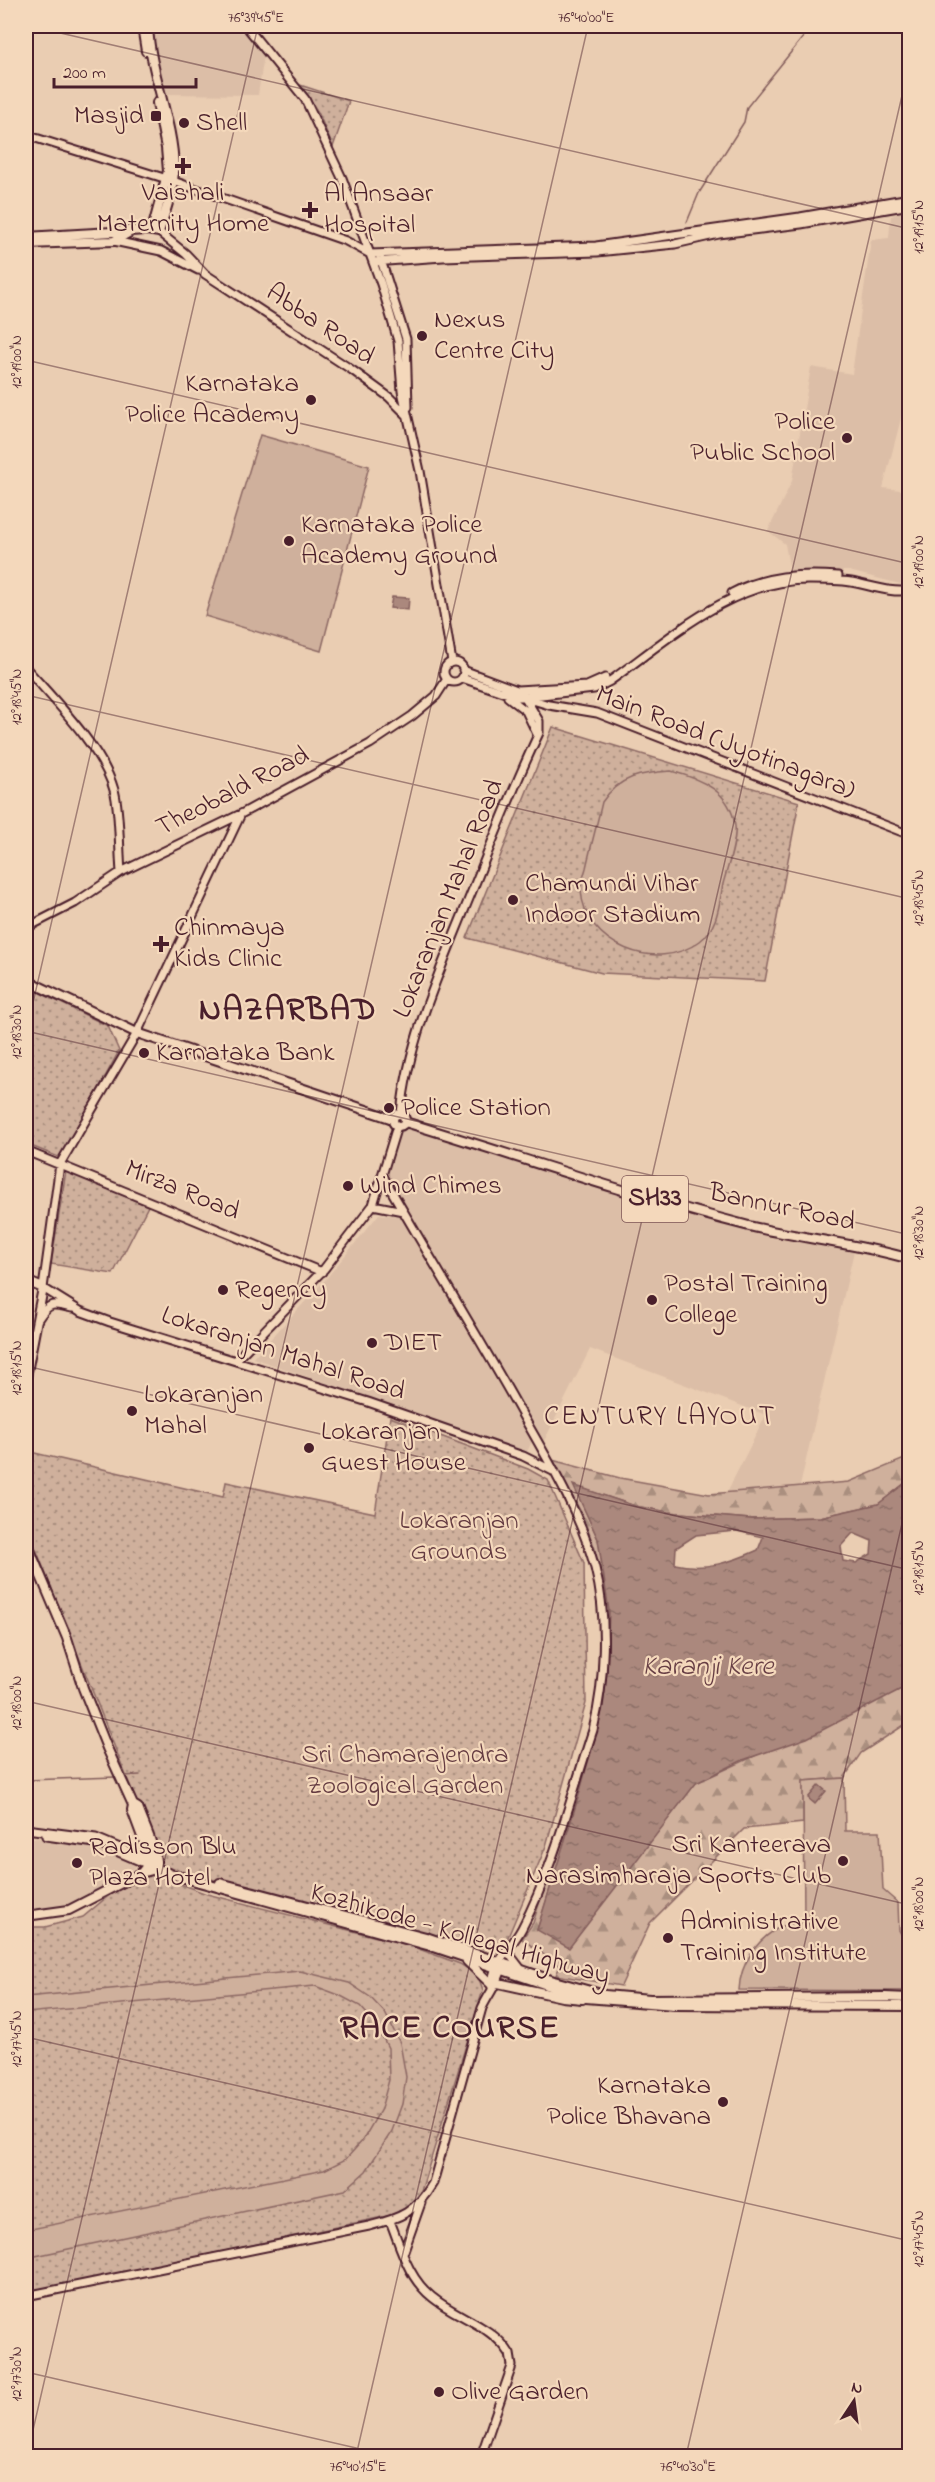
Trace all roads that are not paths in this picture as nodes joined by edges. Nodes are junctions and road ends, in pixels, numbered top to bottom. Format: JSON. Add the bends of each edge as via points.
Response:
{"nodes":[{"id":1,"x":142,"y":26,"type":"edge"},
{"id":2,"x":148,"y":26,"type":"edge"},
{"id":3,"x":246,"y":26,"type":"edge"},
{"id":4,"x":26,"y":135,"type":"edge"},
{"id":5,"x":170,"y":180,"type":"junction"},
{"id":6,"x":909,"y":198,"type":"edge"},
{"id":7,"x":909,"y":205,"type":"edge"},
{"id":8,"x":132,"y":231,"type":"junction"},
{"id":9,"x":156,"y":231,"type":"junction"},
{"id":10,"x":26,"y":237,"type":"edge"},
{"id":11,"x":114,"y":241,"type":"junction"},
{"id":12,"x":26,"y":244,"type":"edge"},
{"id":13,"x":379,"y":253,"type":"junction"},
{"id":14,"x":370,"y":254,"type":"junction"},
{"id":15,"x":381,"y":261,"type":"junction"},
{"id":16,"x":373,"y":262,"type":"junction"},
{"id":17,"x":205,"y":274,"type":"junction"},
{"id":18,"x":408,"y":415,"type":"junction"},
{"id":19,"x":908,"y":592,"type":"edge"},
{"id":20,"x":452,"y":662,"type":"junction"},
{"id":21,"x":26,"y":668,"type":"edge"},
{"id":22,"x":462,"y":674,"type":"junction"},
{"id":23,"x":449,"y":680,"type":"junction"},
{"id":24,"x":498,"y":690,"type":"junction"},
{"id":25,"x":523,"y":694,"type":"junction"},
{"id":26,"x":538,"y":736,"type":"junction"},
{"id":27,"x":241,"y":814,"type":"junction"},
{"id":28,"x":909,"y":835,"type":"edge"},
{"id":29,"x":121,"y":872,"type":"junction"},
{"id":30,"x":26,"y":928,"type":"edge"},
{"id":31,"x":26,"y":980,"type":"edge"},
{"id":32,"x":137,"y":1033,"type":"junction"},
{"id":33,"x":399,"y":1120,"type":"junction"},
{"id":34,"x":26,"y":1150,"type":"edge"},
{"id":35,"x":60,"y":1164,"type":"junction"},
{"id":36,"x":383,"y":1176,"type":"junction"},
{"id":37,"x":373,"y":1205,"type":"junction"},
{"id":38,"x":403,"y":1211,"type":"junction"},
{"id":39,"x":909,"y":1259,"type":"edge"},
{"id":40,"x":322,"y":1272,"type":"junction"},
{"id":41,"x":26,"y":1281,"type":"edge"},
{"id":42,"x":43,"y":1288,"type":"junction"},
{"id":43,"x":80,"y":1311,"type":"junction"},
{"id":44,"x":38,"y":1319,"type":"junction"},
{"id":45,"x":236,"y":1359,"type":"junction"},
{"id":46,"x":26,"y":1377,"type":"edge"},
{"id":47,"x":555,"y":1472,"type":"junction"},
{"id":48,"x":26,"y":1541,"type":"edge"},
{"id":49,"x":26,"y":1832,"type":"edge"},
{"id":50,"x":153,"y":1865,"type":"junction"},
{"id":51,"x":26,"y":1916,"type":"edge"},
{"id":52,"x":507,"y":1950,"type":"junction"},
{"id":53,"x":465,"y":1959,"type":"junction"},
{"id":54,"x":500,"y":1966,"type":"junction"},
{"id":55,"x":522,"y":1970,"type":"junction"},
{"id":56,"x":494,"y":1985,"type":"junction"},
{"id":57,"x":586,"y":1998,"type":"junction"},
{"id":58,"x":909,"y":1998,"type":"edge"},
{"id":59,"x":909,"y":2006,"type":"edge"},
{"id":60,"x":422,"y":2201,"type":"junction"},
{"id":61,"x":390,"y":2221,"type":"junction"},
{"id":62,"x":403,"y":2254,"type":"junction"},
{"id":63,"x":26,"y":2296,"type":"edge"},
{"id":64,"x":481,"y":2457,"type":"edge"}],
"edges":[{"from":1,"to":5,"type":"main road"},
{"from":2,"to":5,"type":"main road","via":[[172,148]]},
{"from":3,"to":14,"type":"main road","via":[[305,99],[342,178]]},
{"from":4,"to":5,"type":"main road"},
{"from":5,"to":9,"type":"main road"},
{"from":5,"to":14,"type":"main road","via":[[346,241]]},
{"from":6,"to":13,"type":"main road","via":[[587,247]]},
{"from":7,"to":15,"type":"main road","via":[[614,251]]},
{"from":8,"to":9,"type":"main road"},
{"from":8,"to":10,"type":"main road"},
{"from":8,"to":11,"type":"main road"},
{"from":9,"to":17,"type":"main road","name":"Abba Road"},
{"from":11,"to":12,"type":"main road","name":"Abba Road"},
{"from":11,"to":17,"type":"main road","name":"Abba Road","via":[[161,251]]},
{"from":13,"to":14,"type":"main road"},
{"from":13,"to":15,"type":"main road"},
{"from":14,"to":16,"type":"main road"},
{"from":15,"to":16,"type":"main road"},
{"from":15,"to":18,"type":"main road","via":[[406,339]]},
{"from":16,"to":18,"type":"main road","via":[[395,330]]},
{"from":17,"to":18,"type":"main road","name":"Abba Road","via":[[351,370]]},
{"from":18,"to":20,"type":"main road"},
{"from":19,"to":25,"type":"main road","via":[[832,576],[804,575],[758,582],[710,606],[599,682]]},
{"from":20,"to":22,"type":"main road","via":[[460,664]]},
{"from":20,"to":23,"type":"main road","via":[[444,669]]},
{"from":21,"to":29,"type":"main road","via":[[72,721],[107,773],[115,791]]},
{"from":22,"to":23,"type":"main road"},
{"from":22,"to":24,"type":"main road"},
{"from":22,"to":25,"type":"main road"},
{"from":23,"to":27,"type":"main road","name":"Theobald Road","via":[[442,692],[370,744]]},
{"from":24,"to":25,"type":"main road"},
{"from":24,"to":26,"type":"main road","via":[[526,711]]},
{"from":25,"to":26,"type":"main road","via":[[538,721]]},
{"from":25,"to":28,"type":"main road","name":"Main Road (Jyotinagara)","via":[[549,705],[597,713]]},
{"from":26,"to":33,"type":"main road","name":"Lokaranjan Mahal Road","via":[[419,1028]]},
{"from":27,"to":29,"type":"main road","name":"Theobald Road"},
{"from":27,"to":32,"type":"main road"},
{"from":29,"to":30,"type":"main road","name":"Theobald Road","via":[[75,903]]},
{"from":31,"to":32,"type":"main road","name":"Bannur Road"},
{"from":32,"to":33,"type":"main road","name":"Bannur Road"},
{"from":32,"to":35,"type":"main road"},
{"from":33,"to":36,"type":"main road","name":"Lokaranjan Mahal Road"},
{"from":33,"to":39,"type":"main road","name":"Bannur Road","number":"SH33","via":[[733,1221]]},
{"from":34,"to":35,"type":"main road","name":"Mirza Road"},
{"from":35,"to":40,"type":"main road","name":"Mirza Road"},
{"from":35,"to":42,"type":"main road"},
{"from":36,"to":37,"type":"main road","name":"Lokaranjan Mahal Road"},
{"from":36,"to":38,"type":"main road"},
{"from":37,"to":38,"type":"main road"},
{"from":37,"to":40,"type":"main road","name":"Lokaranjan Mahal Road"},
{"from":38,"to":47,"type":"main road"},
{"from":40,"to":45,"type":"main road","name":"Lokaranjan Mahal Road"},
{"from":41,"to":42,"type":"main road","name":"Lokaranjan Mahal Road"},
{"from":42,"to":43,"type":"main road","name":"Lokaranjan Mahal Road"},
{"from":42,"to":44,"type":"main road"},
{"from":43,"to":44,"type":"main road","via":[[53,1304]]},
{"from":43,"to":45,"type":"main road","name":"Lokaranjan Mahal Road"},
{"from":44,"to":46,"type":"main road"},
{"from":45,"to":47,"type":"main road","name":"Lokaranjan Mahal Road","via":[[368,1402]]},
{"from":47,"to":52,"type":"main road","via":[[581,1525],[595,1570],[603,1671],[592,1730],[543,1883]]},
{"from":48,"to":50,"type":"main road","via":[[107,1748],[138,1809]]},
{"from":49,"to":50,"type":"main road","via":[[96,1838]]},
{"from":50,"to":51,"type":"main road","via":[[69,1910]]},
{"from":50,"to":53,"type":"main road","name":"Kozhikode - Kollegal Highway"},
{"from":50,"to":54,"type":"main road","name":"Kozhikode - Kollegal Highway","via":[[426,1937]]},
{"from":52,"to":54,"type":"main road"},
{"from":52,"to":55,"type":"main road"},
{"from":53,"to":54,"type":"main road","name":"Kozhikode - Kollegal Highway"},
{"from":53,"to":56,"type":"main road"},
{"from":54,"to":55,"type":"main road","name":"Kozhikode - Kollegal Highway"},
{"from":54,"to":56,"type":"main road"},
{"from":54,"to":57,"type":"main road","name":"Kozhikode - Kollegal Highway"},
{"from":55,"to":58,"type":"main road","name":"Kozhikode - Kollegal Highway","via":[[578,1989],[631,1998]]},
{"from":56,"to":57,"type":"main road"},
{"from":56,"to":60,"type":"main road","via":[[482,2008],[433,2183]]},
{"from":57,"to":59,"type":"main road","name":"Kozhikode - Kollegal Highway","via":[[685,2005]]},
{"from":60,"to":61,"type":"main road"},
{"from":60,"to":62,"type":"main road"},
{"from":61,"to":62,"type":"main road"},
{"from":61,"to":63,"type":"main road"},
{"from":62,"to":64,"type":"main road","via":[[410,2272],[433,2299],[479,2326],[510,2354],[512,2366]]}]}
